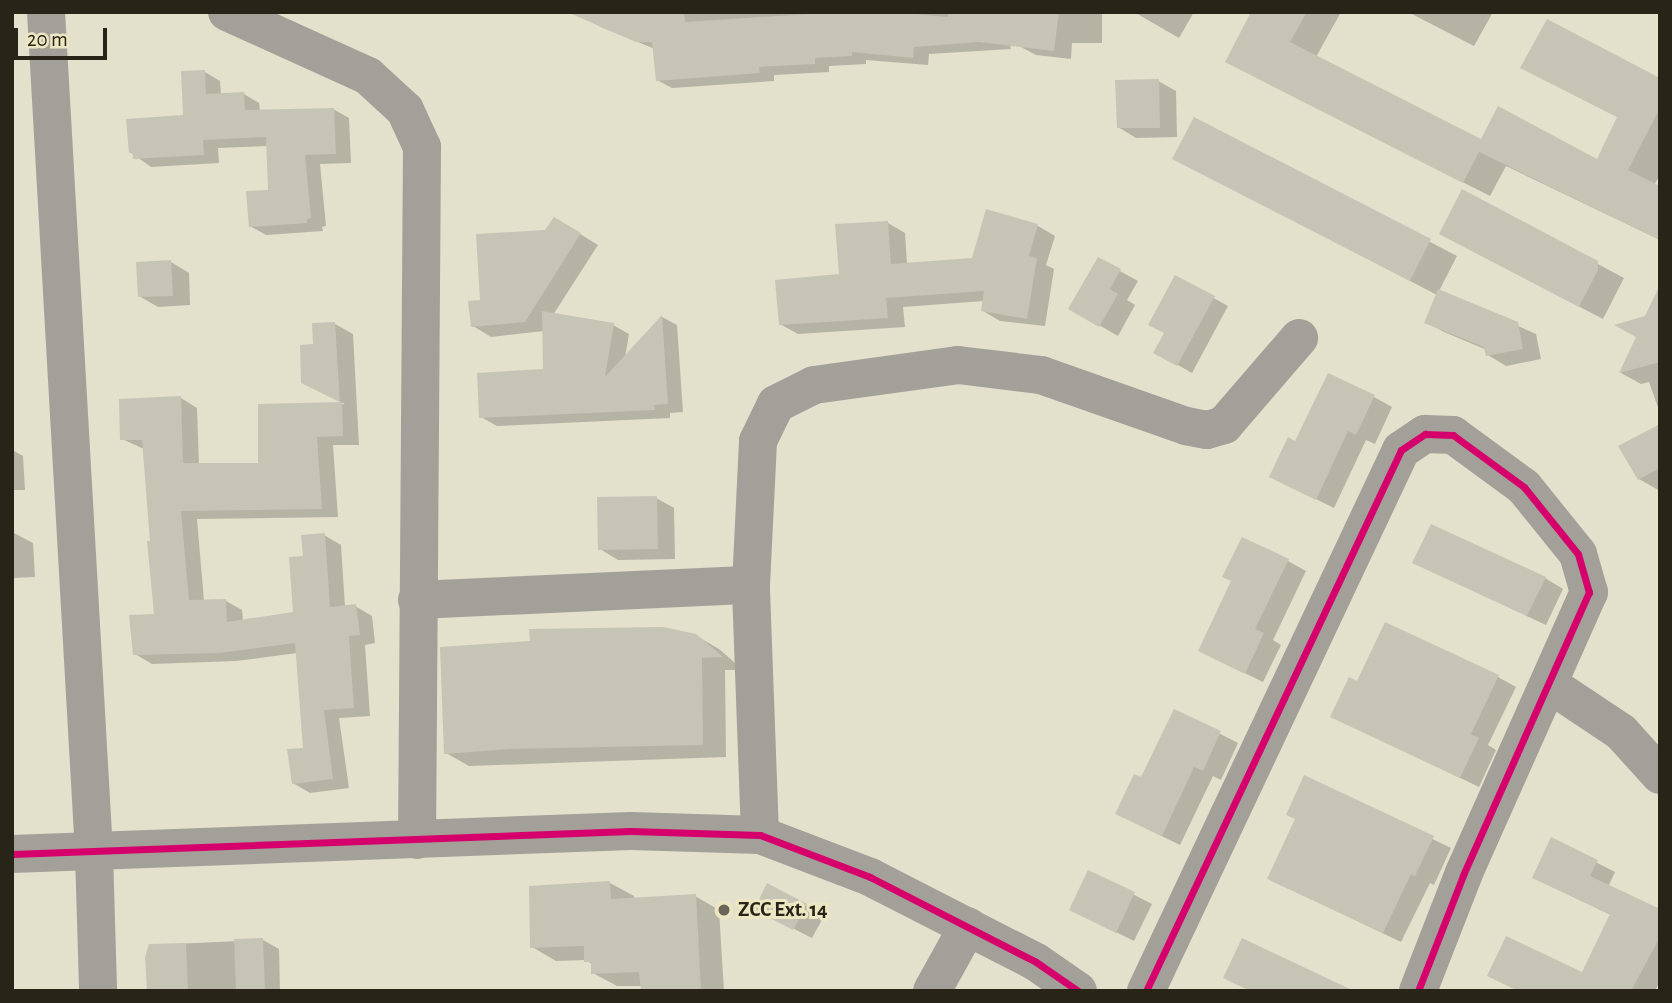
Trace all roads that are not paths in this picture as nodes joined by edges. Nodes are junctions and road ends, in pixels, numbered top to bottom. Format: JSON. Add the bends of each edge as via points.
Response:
{"nodes":[{"id":1,"x":46,"y":12,"type":"edge"},
{"id":2,"x":227,"y":12,"type":"edge"},
{"id":3,"x":1299,"y":338,"type":"dead end"},
{"id":4,"x":751,"y":585,"type":"junction"},
{"id":5,"x":417,"y":600,"type":"junction"},
{"id":6,"x":1549,"y":684,"type":"junction"},
{"id":7,"x":1660,"y":775,"type":"edge"},
{"id":8,"x":760,"y":835,"type":"junction"},
{"id":9,"x":417,"y":840,"type":"junction"},
{"id":10,"x":94,"y":853,"type":"junction"},
{"id":11,"x":12,"y":854,"type":"edge"},
{"id":12,"x":968,"y":926,"type":"junction"},
{"id":13,"x":1431,"y":985,"type":"edge"},
{"id":14,"x":98,"y":991,"type":"edge"},
{"id":15,"x":932,"y":991,"type":"edge"},
{"id":16,"x":1078,"y":991,"type":"edge"},
{"id":17,"x":1146,"y":991,"type":"edge"}],
"edges":[{"from":1,"to":10,"type":"street"},
{"from":2,"to":5,"type":"street","via":[[368,76],[405,110],[422,147]]},
{"from":3,"to":4,"type":"street","via":[[1224,425],[1207,430],[1041,375],[958,365],[814,385],[776,404],[758,441]]},
{"from":4,"to":5,"type":"street"},
{"from":4,"to":8,"type":"street"},
{"from":5,"to":9,"type":"street"},
{"from":6,"to":7,"type":"street","via":[[1621,732]]},
{"from":6,"to":13,"type":"street","via":[[1464,873]]},
{"from":6,"to":17,"type":"street","via":[[1589,592],[1578,554],[1524,487],[1453,436],[1425,434],[1401,450]]},
{"from":8,"to":9,"type":"street","via":[[631,831]]},
{"from":8,"to":12,"type":"street","via":[[870,877]]},
{"from":9,"to":10,"type":"street"},
{"from":10,"to":11,"type":"street"},
{"from":10,"to":14,"type":"street"},
{"from":12,"to":15,"type":"street"},
{"from":12,"to":16,"type":"street","via":[[1037,962]]}]}
